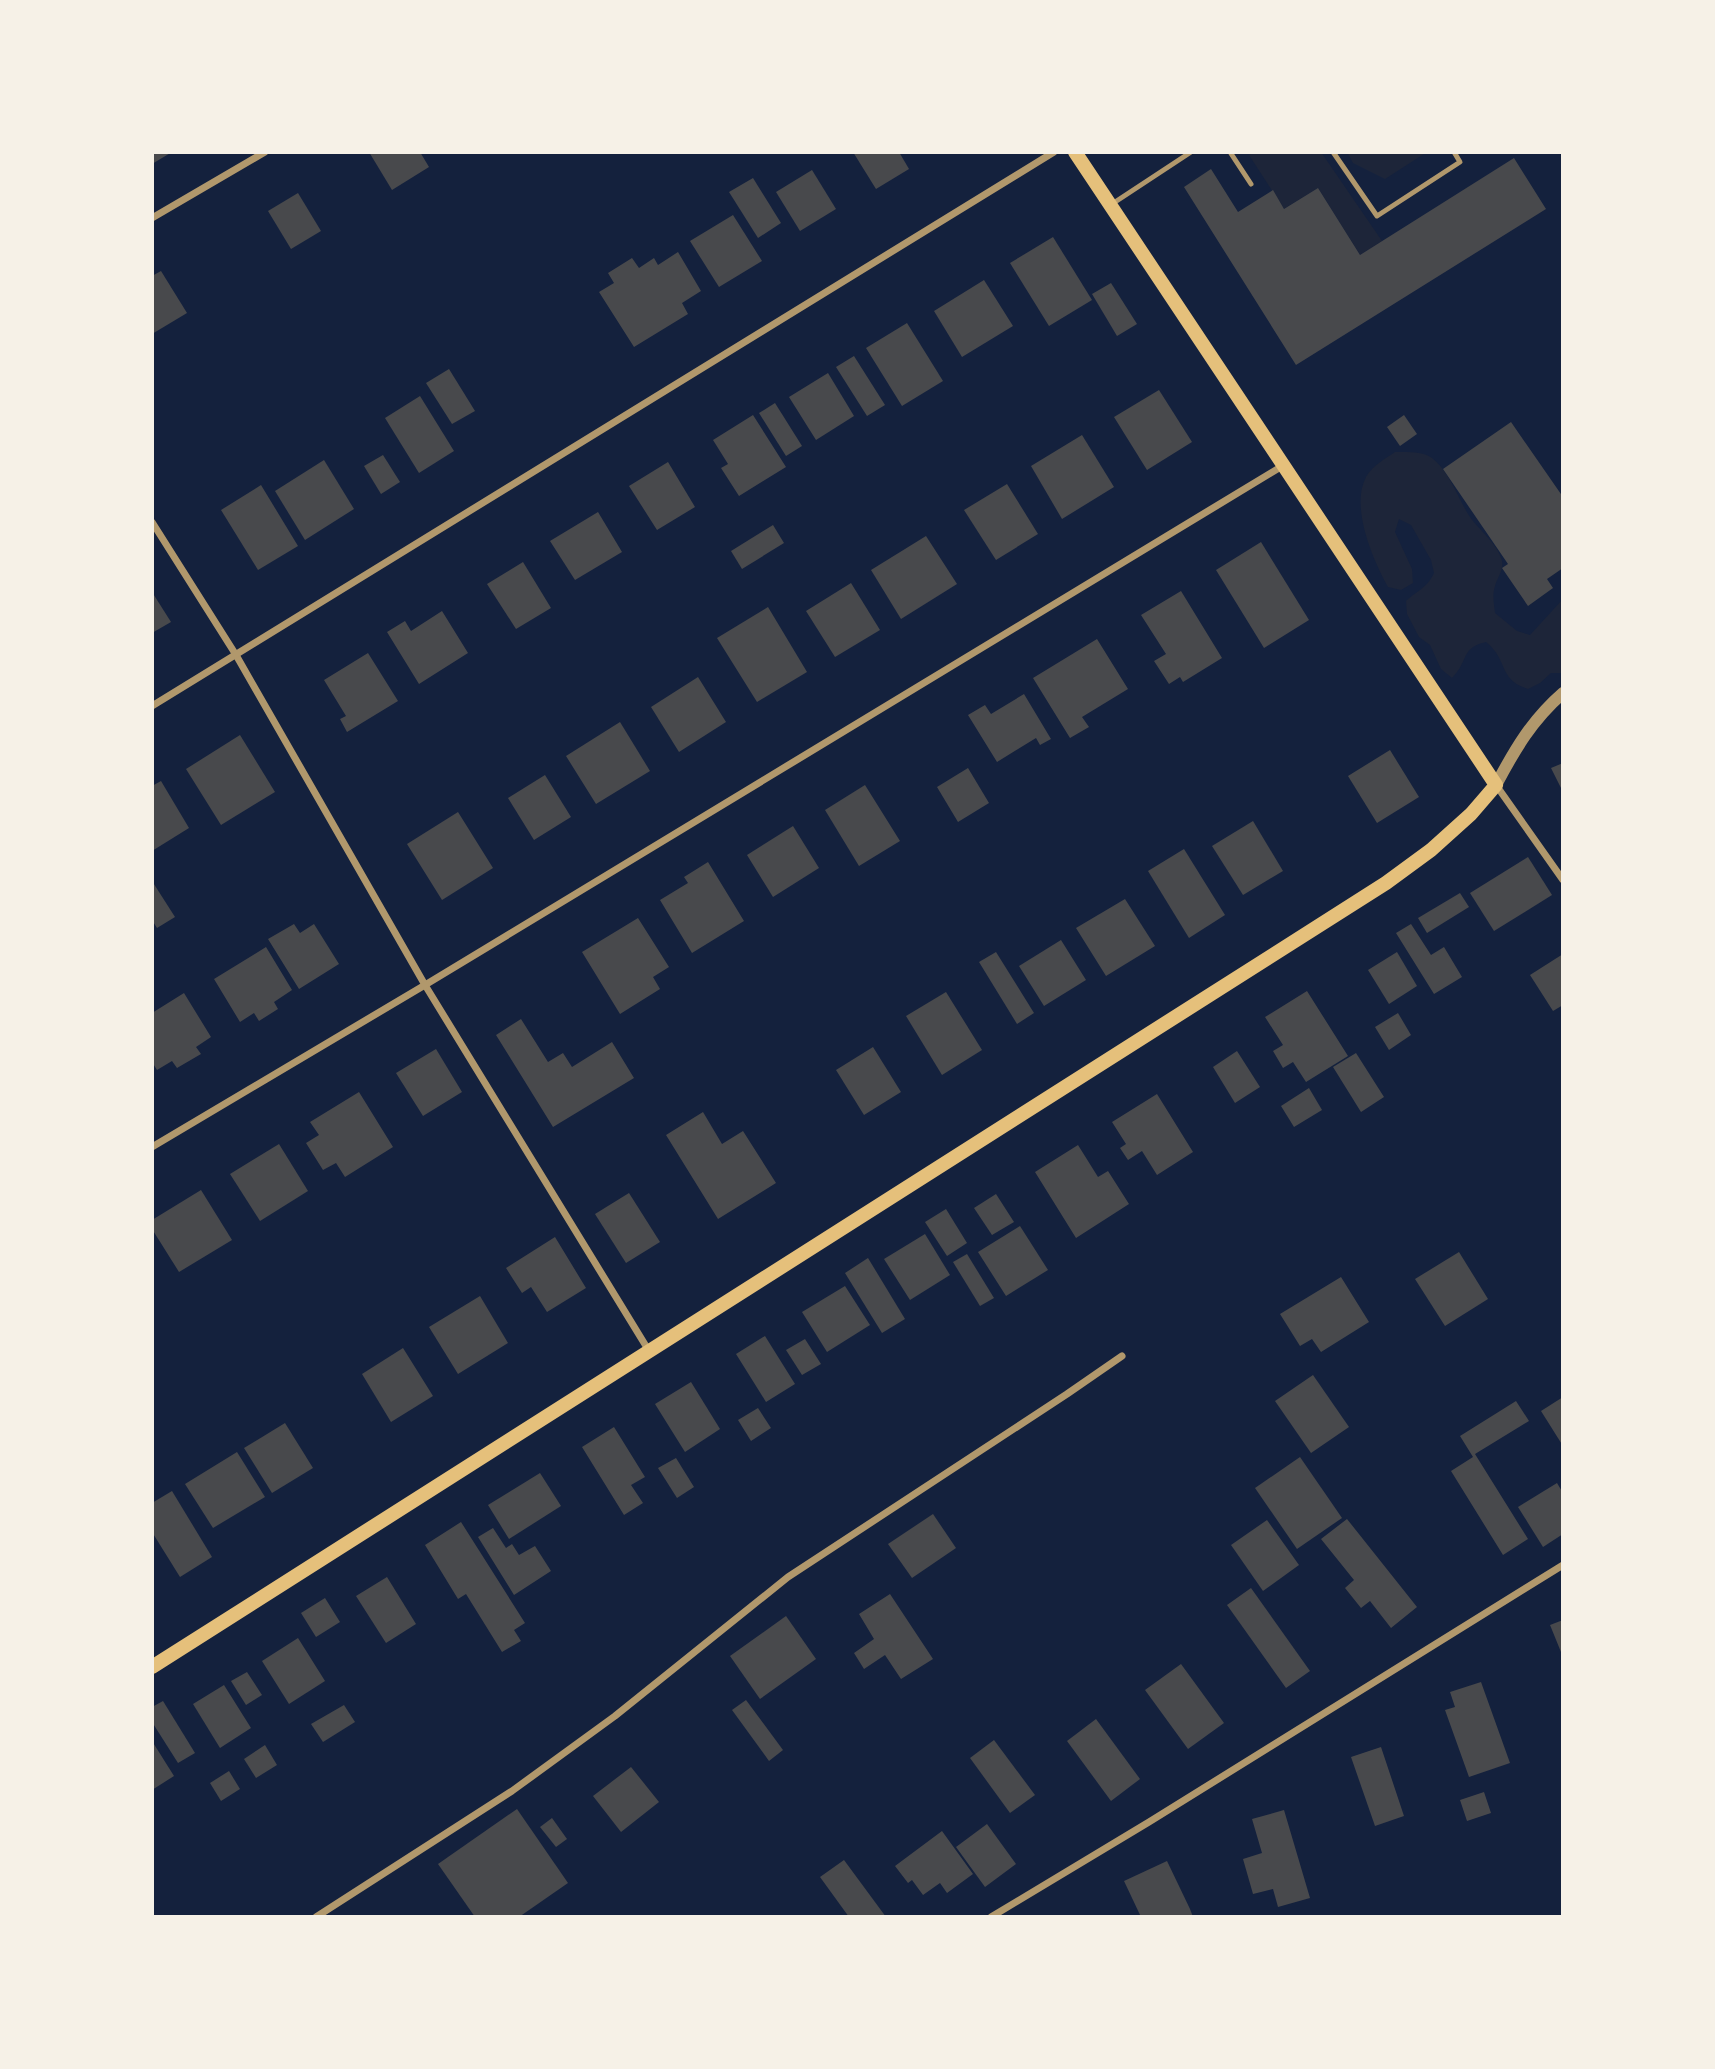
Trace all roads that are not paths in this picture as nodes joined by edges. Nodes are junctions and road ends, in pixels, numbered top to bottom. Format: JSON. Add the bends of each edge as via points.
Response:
{"nodes":[{"id":1,"x":265,"y":152,"type":"edge"},
{"id":2,"x":1054,"y":152,"type":"edge"},
{"id":3,"x":1075,"y":152,"type":"edge"},
{"id":4,"x":1191,"y":152,"type":"edge"},
{"id":5,"x":1230,"y":152,"type":"edge"},
{"id":6,"x":1333,"y":152,"type":"edge"},
{"id":7,"x":1454,"y":152,"type":"edge"},
{"id":8,"x":1251,"y":184,"type":"dead end"},
{"id":9,"x":1110,"y":205,"type":"junction"},
{"id":10,"x":152,"y":218,"type":"edge"},
{"id":11,"x":1284,"y":465,"type":"junction"},
{"id":12,"x":152,"y":522,"type":"edge"},
{"id":13,"x":236,"y":655,"type":"junction"},
{"id":14,"x":1563,"y":693,"type":"edge"},
{"id":15,"x":152,"y":706,"type":"edge"},
{"id":16,"x":1496,"y":785,"type":"junction"},
{"id":17,"x":1563,"y":880,"type":"edge"},
{"id":18,"x":425,"y":985,"type":"junction"},
{"id":19,"x":152,"y":1147,"type":"edge"},
{"id":20,"x":649,"y":1352,"type":"junction"},
{"id":21,"x":1122,"y":1356,"type":"dead end"},
{"id":22,"x":1563,"y":1565,"type":"edge"},
{"id":23,"x":152,"y":1667,"type":"edge"},
{"id":24,"x":316,"y":1917,"type":"edge"},
{"id":25,"x":991,"y":1917,"type":"edge"}],
"edges":[{"from":1,"to":10,"type":"street"},
{"from":2,"to":13,"type":"street"},
{"from":3,"to":9,"type":"main road"},
{"from":4,"to":9,"type":"lane"},
{"from":5,"to":8,"type":"lane"},
{"from":6,"to":7,"type":"lane","via":[[1377,216],[1460,162]]},
{"from":9,"to":11,"type":"main road"},
{"from":11,"to":16,"type":"main road"},
{"from":11,"to":18,"type":"street"},
{"from":12,"to":13,"type":"street"},
{"from":13,"to":15,"type":"street"},
{"from":13,"to":18,"type":"street"},
{"from":14,"to":16,"type":"street","via":[[1518,744]]},
{"from":16,"to":17,"type":"street"},
{"from":16,"to":20,"type":"main road","via":[[1431,850],[1386,883]]},
{"from":18,"to":19,"type":"street"},
{"from":18,"to":20,"type":"street"},
{"from":20,"to":23,"type":"main road"},
{"from":21,"to":24,"type":"street","via":[[788,1577],[615,1716],[512,1791]]},
{"from":22,"to":25,"type":"street"}]}
